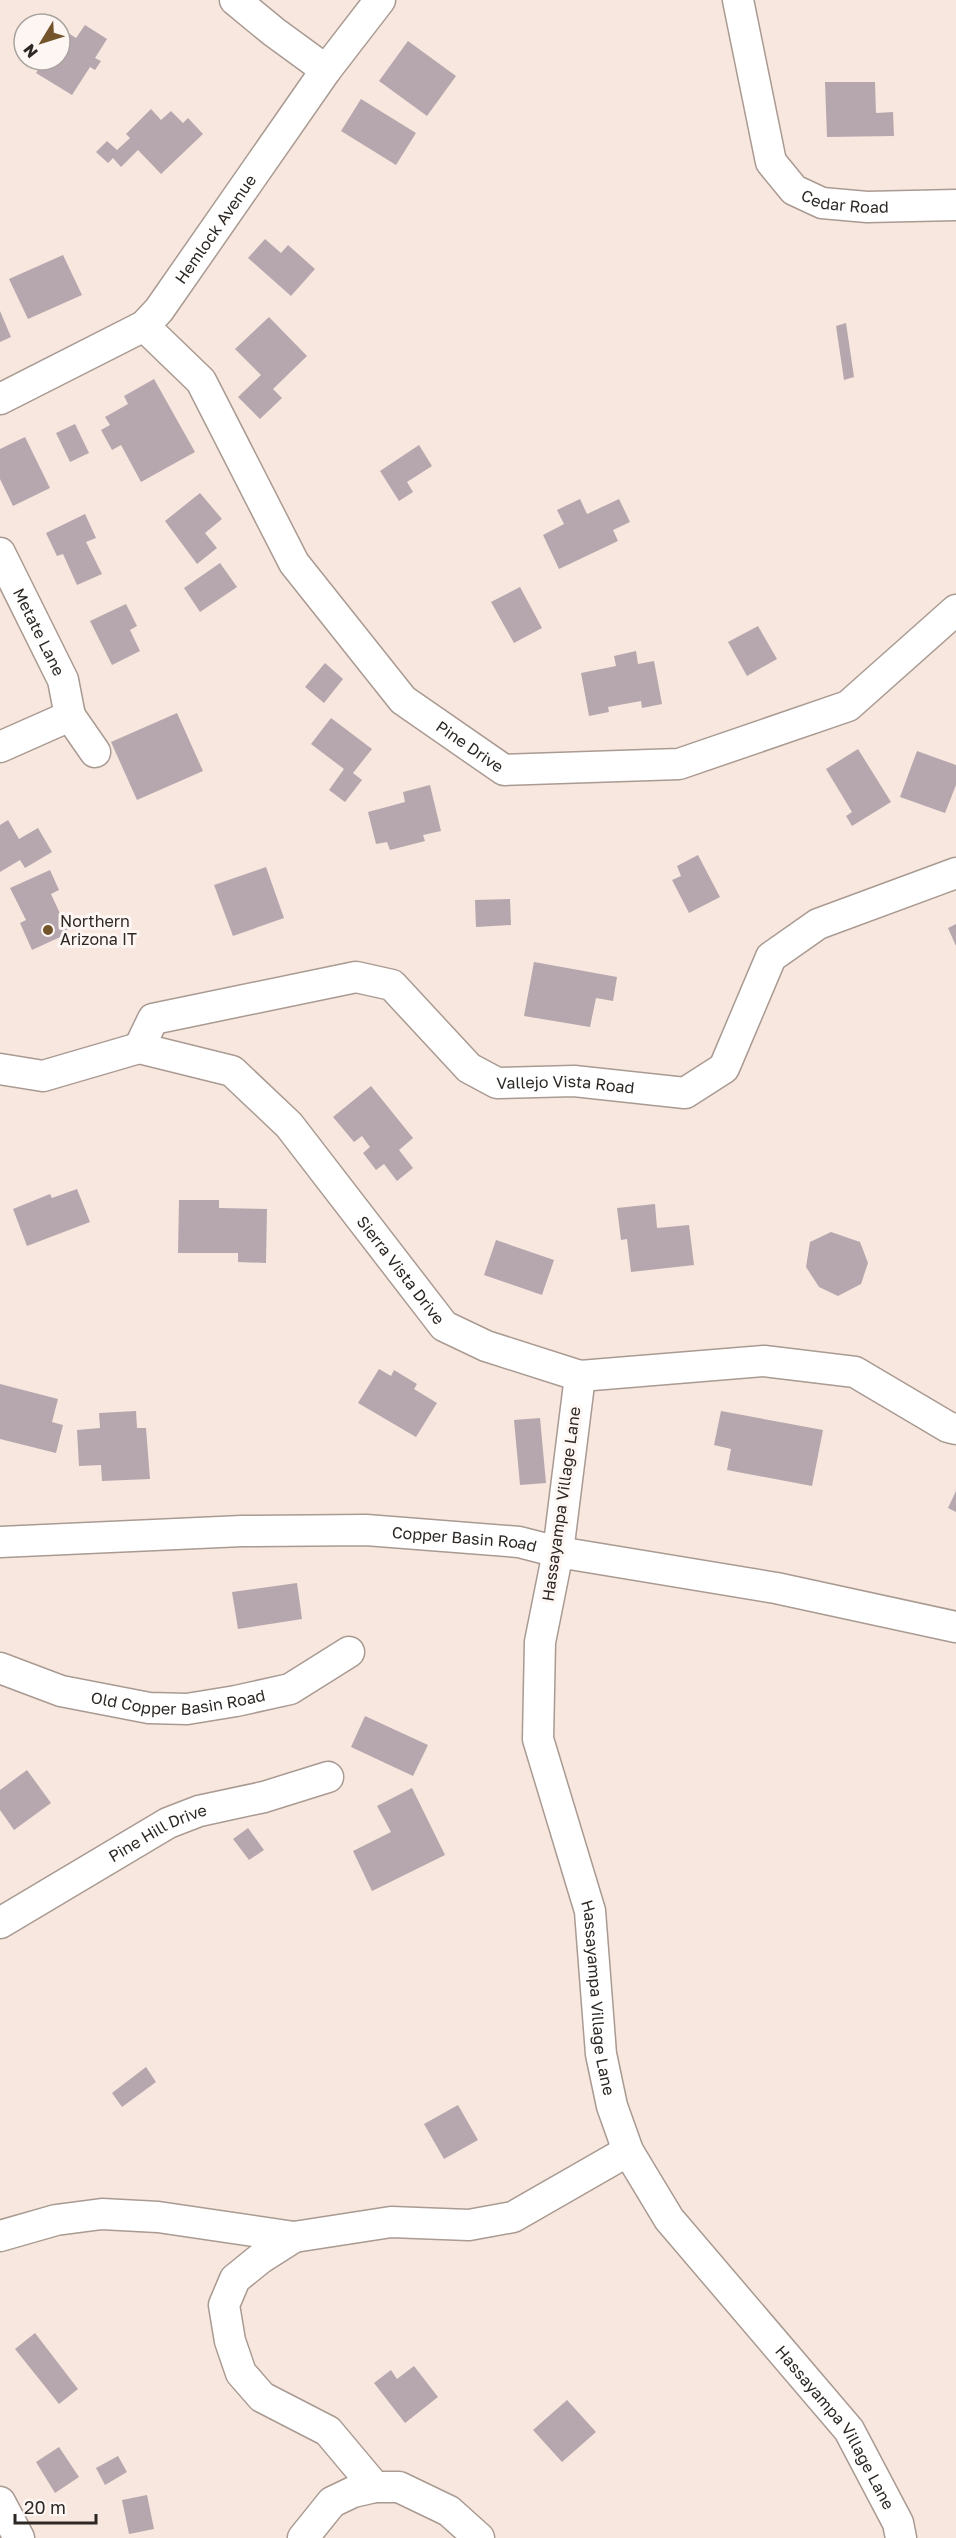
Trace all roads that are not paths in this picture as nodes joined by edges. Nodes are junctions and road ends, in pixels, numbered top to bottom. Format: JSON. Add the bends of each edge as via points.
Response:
{"nodes":[{"id":1,"x":235,"y":0,"type":"edge"},
{"id":2,"x":380,"y":0,"type":"edge"},
{"id":3,"x":738,"y":0,"type":"edge"},
{"id":4,"x":326,"y":70,"type":"junction"},
{"id":5,"x":956,"y":205,"type":"edge"},
{"id":6,"x":144,"y":326,"type":"junction"},
{"id":7,"x":0,"y":399,"type":"edge"},
{"id":8,"x":0,"y":552,"type":"edge"},
{"id":9,"x":956,"y":610,"type":"edge"},
{"id":10,"x":70,"y":716,"type":"junction"},
{"id":11,"x":0,"y":747,"type":"edge"},
{"id":12,"x":95,"y":752,"type":"dead end"},
{"id":13,"x":956,"y":873,"type":"edge"},
{"id":14,"x":139,"y":1048,"type":"junction"},
{"id":15,"x":0,"y":1069,"type":"edge"},
{"id":16,"x":580,"y":1376,"type":"junction"},
{"id":17,"x":956,"y":1429,"type":"edge"},
{"id":18,"x":0,"y":1542,"type":"edge"},
{"id":19,"x":558,"y":1552,"type":"junction"},
{"id":20,"x":956,"y":1627,"type":"edge"},
{"id":21,"x":349,"y":1652,"type":"dead end"},
{"id":22,"x":0,"y":1668,"type":"edge"},
{"id":23,"x":328,"y":1777,"type":"dead end"},
{"id":24,"x":0,"y":1923,"type":"edge"},
{"id":25,"x":628,"y":2151,"type":"junction"},
{"id":26,"x":0,"y":2236,"type":"edge"},
{"id":27,"x":294,"y":2237,"type":"junction"},
{"id":28,"x":375,"y":2487,"type":"junction"},
{"id":29,"x":0,"y":2502,"type":"edge"},
{"id":30,"x":19,"y":2538,"type":"edge"},
{"id":31,"x":303,"y":2538,"type":"edge"},
{"id":32,"x":479,"y":2538,"type":"edge"},
{"id":33,"x":901,"y":2538,"type":"edge"}],
"edges":[{"from":1,"to":4,"type":"street"},
{"from":2,"to":4,"type":"street","name":"Hemlock Avenue"},
{"from":3,"to":5,"type":"street","name":"Cedar Road","via":[[771,162],[794,190],[822,203],[867,207]]},
{"from":4,"to":6,"type":"street","name":"Hemlock Avenue"},
{"from":6,"to":7,"type":"street","name":"Hemlock Avenue"},
{"from":6,"to":9,"type":"street","name":"Pine Drive","via":[[201,381],[294,563],[403,700],[504,770],[679,764],[848,706]]},
{"from":8,"to":10,"type":"street","name":"Metate Lane","via":[[63,680]]},
{"from":10,"to":11,"type":"street"},
{"from":10,"to":12,"type":"street"},
{"from":13,"to":14,"type":"street","name":"Vallejo Vista Road","via":[[818,924],[771,957],[724,1068],[685,1093],[574,1081],[497,1083],[469,1068],[392,985],[356,977],[153,1019]]},
{"from":14,"to":15,"type":"street","via":[[43,1076]]},
{"from":14,"to":16,"type":"street","name":"Sierra Vista Drive","via":[[232,1071],[290,1125],[444,1326],[486,1346]]},
{"from":16,"to":17,"type":"street","name":"Sierra Vista Drive","via":[[764,1361],[855,1372]]},
{"from":16,"to":19,"type":"street","name":"Hassayampa Village Lane"},
{"from":18,"to":19,"type":"street","name":"Copper Basin Road","via":[[242,1531],[366,1530],[519,1542]]},
{"from":19,"to":20,"type":"street","name":"Copper Basin Road","via":[[776,1588]]},
{"from":19,"to":25,"type":"street","name":"Hassayampa Village Lane","via":[[540,1642],[538,1739],[590,1911],[601,2054],[612,2106]]},
{"from":21,"to":22,"type":"street","name":"Old Copper Basin Road","via":[[290,1689],[187,1709],[72,1694]]},
{"from":23,"to":24,"type":"street","name":"Pine Hill Drive","via":[[168,1823]]},
{"from":25,"to":27,"type":"street","via":[[513,2217],[468,2225],[391,2222]]},
{"from":25,"to":33,"type":"street","name":"Hassayampa Village Lane","via":[[669,2219],[849,2430],[898,2523]]},
{"from":26,"to":27,"type":"street","via":[[56,2220],[102,2214],[159,2217]]},
{"from":27,"to":28,"type":"street","via":[[235,2279],[224,2305],[230,2341],[242,2373],[262,2397],[328,2431]]},
{"from":28,"to":31,"type":"street","via":[[332,2502]]},
{"from":28,"to":32,"type":"street","via":[[399,2487],[449,2511]]},
{"from":29,"to":30,"type":"street"}]}
